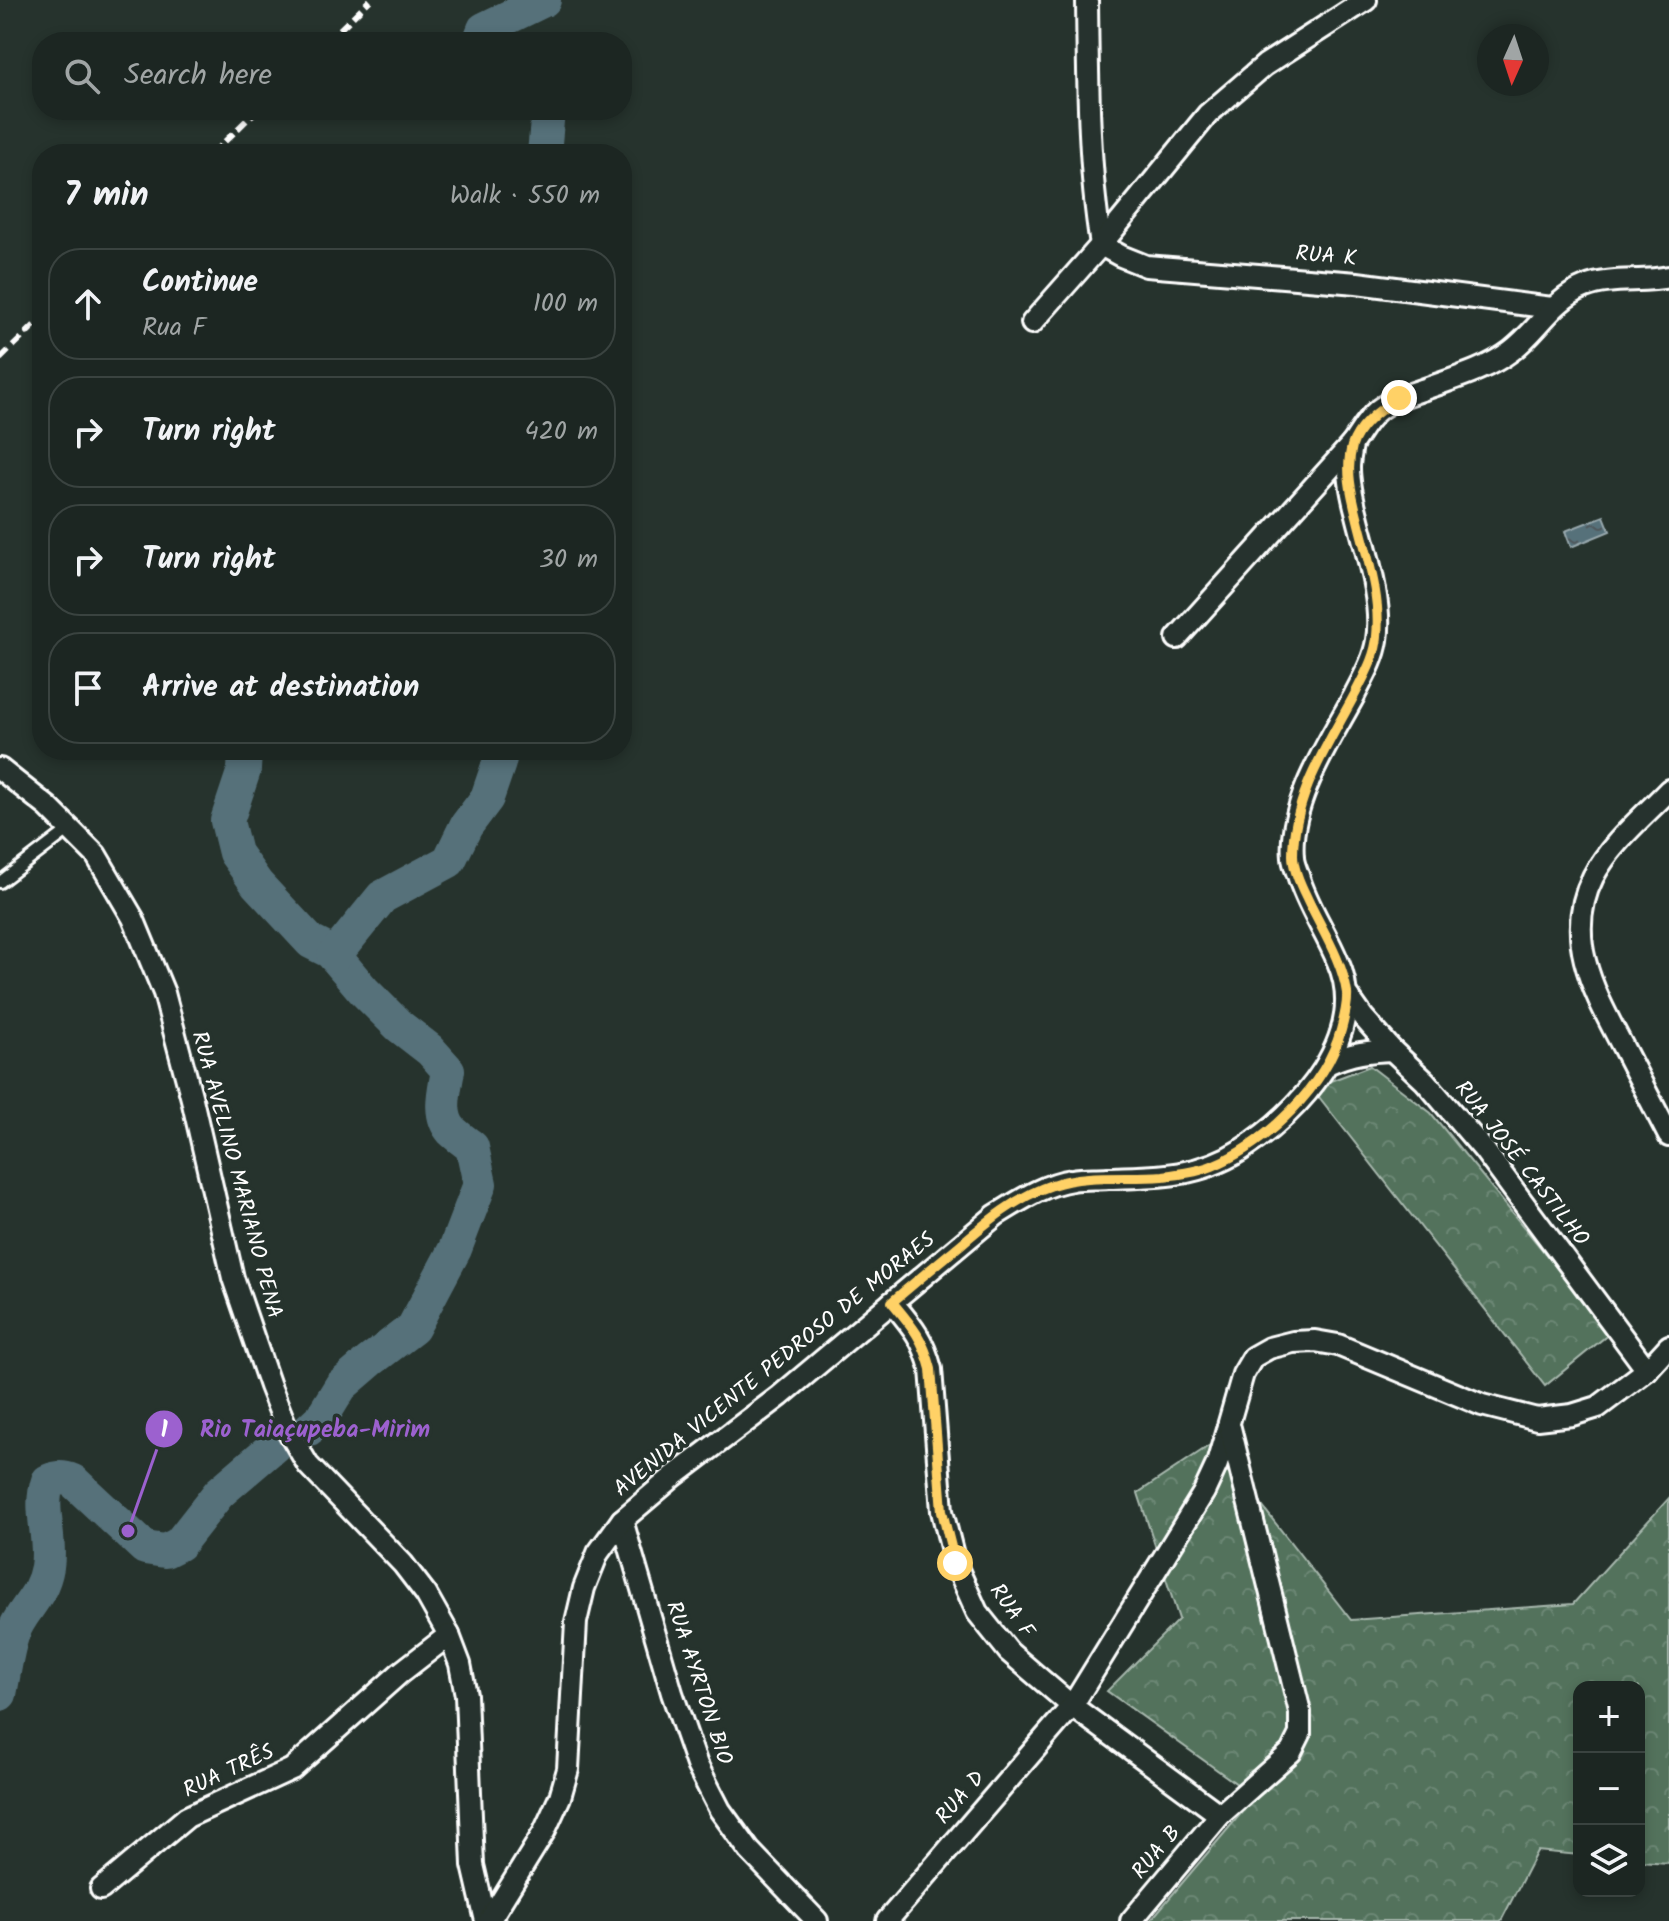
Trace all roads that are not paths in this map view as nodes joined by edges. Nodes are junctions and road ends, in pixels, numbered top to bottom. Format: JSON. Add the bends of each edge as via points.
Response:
{"nodes":[{"id":1,"x":1087,"y":0,"type":"edge"},
{"id":2,"x":1366,"y":0,"type":"edge"},
{"id":3,"x":1101,"y":245,"type":"junction"},
{"id":4,"x":1669,"y":277,"type":"edge"},
{"id":5,"x":1552,"y":308,"type":"junction"},
{"id":6,"x":1032,"y":323,"type":"dead end"},
{"id":7,"x":1352,"y":444,"type":"junction"},
{"id":8,"x":1177,"y":638,"type":"dead end"},
{"id":9,"x":0,"y":769,"type":"edge"},
{"id":10,"x":1669,"y":790,"type":"edge"},
{"id":11,"x":71,"y":828,"type":"junction"},
{"id":12,"x":0,"y":882,"type":"edge"},
{"id":13,"x":1348,"y":996,"type":"junction"},
{"id":14,"x":1392,"y":1050,"type":"junction"},
{"id":15,"x":1329,"y":1063,"type":"junction"},
{"id":16,"x":1669,"y":1136,"type":"edge"},
{"id":17,"x":892,"y":1302,"type":"junction"},
{"id":18,"x":1669,"y":1346,"type":"edge"},
{"id":19,"x":1647,"y":1370,"type":"junction"},
{"id":20,"x":1229,"y":1424,"type":"junction"},
{"id":21,"x":622,"y":1520,"type":"junction"},
{"id":22,"x":449,"y":1635,"type":"junction"},
{"id":23,"x":1072,"y":1706,"type":"junction"},
{"id":24,"x":1220,"y":1815,"type":"junction"},
{"id":25,"x":101,"y":1889,"type":"dead end"},
{"id":26,"x":487,"y":1921,"type":"edge"},
{"id":27,"x":817,"y":1921,"type":"edge"},
{"id":28,"x":887,"y":1921,"type":"edge"},
{"id":29,"x":1131,"y":1921,"type":"edge"}],
"edges":[{"from":1,"to":3,"type":"street"},
{"from":2,"to":3,"type":"street","via":[[1265,65],[1208,114]]},
{"from":3,"to":5,"type":"street","name":"RUA K","via":[[1146,266],[1357,283]]},
{"from":3,"to":6,"type":"street"},
{"from":4,"to":5,"type":"street","via":[[1584,287]]},
{"from":5,"to":7,"type":"street","via":[[1497,360],[1377,411]]},
{"from":7,"to":8,"type":"street"},
{"from":7,"to":13,"type":"street","via":[[1351,489],[1376,597],[1377,638],[1363,678],[1306,786],[1293,858]]},
{"from":9,"to":11,"type":"street","name":"RUA AVELINO MARIANO PENA"},
{"from":10,"to":16,"type":"street","via":[[1593,877],[1580,932],[1595,995]]},
{"from":11,"to":12,"type":"lane"},
{"from":11,"to":22,"type":"street","name":"RUA AVELINO MARIANO PENA","via":[[96,855],[133,918],[164,993],[233,1278],[287,1429],[308,1465],[403,1564]]},
{"from":13,"to":14,"type":"street","name":"RUA JOSÉ CASTILHO"},
{"from":13,"to":15,"type":"street","name":"AVENIDA VICENTE PEDROSO DE MORAES"},
{"from":14,"to":15,"type":"street","via":[[1364,1051]]},
{"from":14,"to":19,"type":"street","name":"RUA JOSÉ CASTILHO","via":[[1484,1150]]},
{"from":15,"to":17,"type":"street","name":"AVENIDA VICENTE PEDROSO DE MORAES","via":[[1274,1127],[1226,1159],[1190,1172],[1072,1180],[1032,1193],[996,1215]]},
{"from":17,"to":21,"type":"street","name":"AVENIDA VICENTE PEDROSO DE MORAES"},
{"from":17,"to":23,"type":"street","name":"RUA F","via":[[914,1327],[931,1369],[942,1511],[955,1563],[977,1612],[1009,1652]]},
{"from":18,"to":19,"type":"street","name":"RUA D"},
{"from":19,"to":20,"type":"street","name":"RUA D","via":[[1598,1407],[1537,1419],[1473,1401],[1338,1345],[1293,1342],[1253,1357]]},
{"from":20,"to":23,"type":"street","name":"RUA D","via":[[1204,1492]]},
{"from":20,"to":24,"type":"street","name":"RUA B","via":[[1300,1712],[1300,1734],[1291,1752]]},
{"from":21,"to":26,"type":"street","name":"AVENIDA VICENTE PEDROSO DE MORAES","via":[[598,1553],[576,1622],[568,1769],[560,1797]]},
{"from":21,"to":27,"type":"street","name":"RUA AYRTON BIO","via":[[697,1765],[749,1850]]},
{"from":22,"to":25,"type":"street","name":"RUA TRÊS","via":[[292,1769],[187,1817]]},
{"from":22,"to":26,"type":"street","name":"RUA AVELINO MARIANO PENA","via":[[466,1695],[473,1865]]},
{"from":23,"to":24,"type":"street","name":"RUA F"},
{"from":23,"to":28,"type":"street","name":"RUA D"},
{"from":24,"to":29,"type":"street","name":"RUA B"}]}
